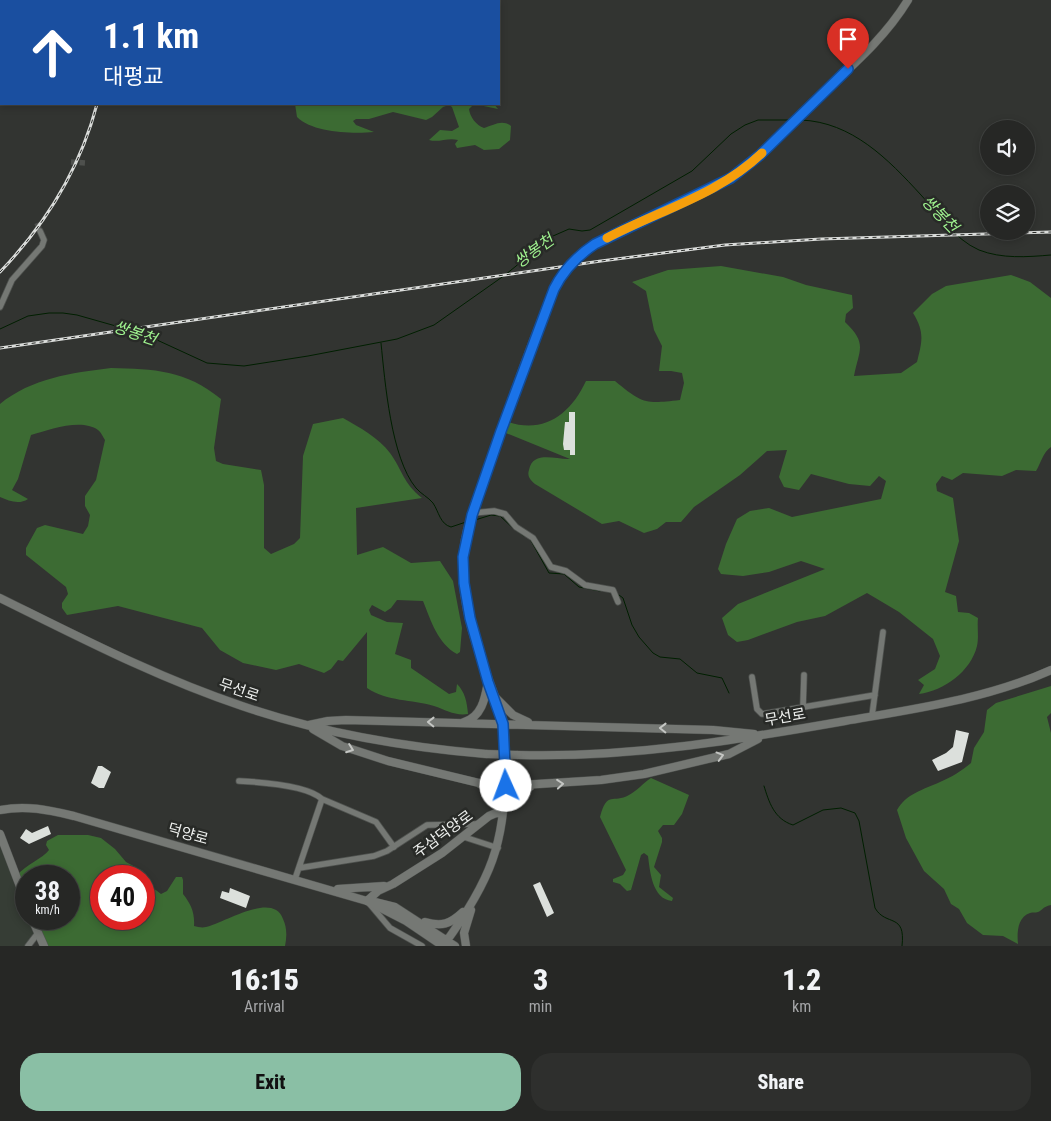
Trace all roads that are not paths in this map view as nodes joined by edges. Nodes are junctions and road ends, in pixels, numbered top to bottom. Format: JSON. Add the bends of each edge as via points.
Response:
{"nodes":[{"id":1,"x":908,"y":0,"type":"edge"},
{"id":2,"x":40,"y":231,"type":"tunnel mouth"},
{"id":3,"x":0,"y":307,"type":"edge"},
{"id":4,"x":472,"y":514,"type":"junction"},
{"id":5,"x":0,"y":598,"type":"edge"},
{"id":6,"x":618,"y":602,"type":"dead end"},
{"id":7,"x":883,"y":632,"type":"dead end"},
{"id":8,"x":1051,"y":670,"type":"edge"},
{"id":9,"x":804,"y":675,"type":"dead end"},
{"id":10,"x":752,"y":677,"type":"dead end"},
{"id":11,"x":488,"y":682,"type":"junction"},
{"id":12,"x":494,"y":694,"type":"junction"},
{"id":13,"x":875,"y":695,"type":"junction"},
{"id":14,"x":803,"y":707,"type":"junction"},
{"id":15,"x":872,"y":716,"type":"junction"},
{"id":16,"x":462,"y":723,"type":"junction"},
{"id":17,"x":503,"y":724,"type":"junction"},
{"id":18,"x":536,"y":725,"type":"junction"},
{"id":19,"x":307,"y":726,"type":"junction"},
{"id":20,"x":764,"y":735,"type":"junction"},
{"id":21,"x":239,"y":780,"type":"dead end"},
{"id":22,"x":479,"y":783,"type":"junction"},
{"id":23,"x":506,"y":786,"type":"junction"},
{"id":24,"x":536,"y":786,"type":"junction"},
{"id":25,"x":322,"y":799,"type":"junction"},
{"id":26,"x":0,"y":810,"type":"edge"},
{"id":27,"x":503,"y":810,"type":"junction"},
{"id":28,"x":479,"y":824,"type":"junction"},
{"id":29,"x":0,"y":834,"type":"edge"},
{"id":30,"x":464,"y":837,"type":"junction"},
{"id":31,"x":394,"y":846,"type":"junction"},
{"id":32,"x":498,"y":848,"type":"junction"},
{"id":33,"x":299,"y":868,"type":"junction"},
{"id":34,"x":15,"y":873,"type":"edge"},
{"id":35,"x":295,"y":880,"type":"junction"},
{"id":36,"x":393,"y":884,"type":"junction"},
{"id":37,"x":329,"y":889,"type":"junction"},
{"id":38,"x":475,"y":900,"type":"junction"},
{"id":39,"x":367,"y":901,"type":"junction"},
{"id":40,"x":393,"y":906,"type":"junction"},
{"id":41,"x":416,"y":919,"type":"junction"},
{"id":42,"x":37,"y":930,"type":"edge"},
{"id":43,"x":38,"y":933,"type":"junction"},
{"id":44,"x":444,"y":945,"type":"edge"},
{"id":45,"x":28,"y":946,"type":"edge"},
{"id":46,"x":44,"y":946,"type":"edge"},
{"id":47,"x":422,"y":946,"type":"edge"},
{"id":48,"x":455,"y":946,"type":"edge"},
{"id":49,"x":466,"y":946,"type":"edge"}],
"edges":[{"from":1,"to":4,"type":"street","via":[[879,38],[778,137],[731,178],[595,244],[566,268],[546,309]]},
{"from":2,"to":3,"type":"street","via":[[44,240],[42,246],[12,280]]},
{"from":4,"to":6,"type":"street","via":[[494,511],[505,514],[516,528],[532,538],[550,567],[566,571],[585,585],[614,591]]},
{"from":4,"to":11,"type":"street","via":[[463,557],[465,593]]},
{"from":5,"to":19,"type":"street","name":"무선로","via":[[184,684]]},
{"from":7,"to":13,"type":"street"},
{"from":8,"to":15,"type":"street","name":"무선로","via":[[971,696]]},
{"from":9,"to":14,"type":"street"},
{"from":10,"to":14,"type":"street","via":[[759,712]]},
{"from":11,"to":12,"type":"street"},
{"from":11,"to":16,"type":"street","via":[[480,709],[472,719]]},
{"from":12,"to":17,"type":"street"},
{"from":12,"to":18,"type":"street","via":[[513,715]]},
{"from":13,"to":14,"type":"street"},
{"from":13,"to":15,"type":"street"},
{"from":15,"to":20,"type":"street","name":"무선로"},
{"from":16,"to":17,"type":"street"},
{"from":16,"to":19,"type":"street","one_way":true,"via":[[336,720]]},
{"from":17,"to":18,"type":"street"},
{"from":17,"to":23,"type":"street"},
{"from":20,"to":18,"type":"street","one_way":true,"via":[[714,730]]},
{"from":19,"to":20,"type":"street","name":"무선로","bridge":true,"via":[[388,744],[518,755],[627,753]]},
{"from":19,"to":22,"type":"street","one_way":true,"via":[[351,750]]},
{"from":24,"to":20,"type":"street","one_way":true,"via":[[601,780],[684,766],[729,754]]},
{"from":21,"to":25,"type":"street","via":[[277,784],[313,793]]},
{"from":22,"to":23,"type":"street"},
{"from":22,"to":27,"type":"street","via":[[487,787]]},
{"from":23,"to":24,"type":"street"},
{"from":23,"to":27,"type":"street"},
{"from":24,"to":27,"type":"street","name":"주삼덕양로","via":[[520,792]]},
{"from":25,"to":31,"type":"street","via":[[376,822]]},
{"from":25,"to":33,"type":"street"},
{"from":26,"to":35,"type":"street","name":"덕양로","via":[[19,806],[42,808]]},
{"from":27,"to":28,"type":"street","name":"주삼덕양로"},
{"from":27,"to":32,"type":"street"},
{"from":28,"to":30,"type":"street","name":"주삼덕양로"},
{"from":28,"to":31,"type":"street","via":[[427,825]]},
{"from":29,"to":34,"type":"street"},
{"from":30,"to":32,"type":"street"},
{"from":30,"to":36,"type":"street","name":"주삼덕양로"},
{"from":31,"to":33,"type":"street","via":[[374,856]]},
{"from":32,"to":38,"type":"street"},
{"from":33,"to":35,"type":"street"},
{"from":35,"to":37,"type":"street","name":"덕양로"},
{"from":36,"to":37,"type":"street"},
{"from":36,"to":39,"type":"street","name":"주삼덕양로"},
{"from":36,"to":40,"type":"street","via":[[385,895]]},
{"from":37,"to":39,"type":"street","name":"덕양로"},
{"from":38,"to":41,"type":"street","via":[[447,924],[436,925]]},
{"from":38,"to":44,"type":"street"},
{"from":38,"to":49,"type":"street","via":[[464,933]]},
{"from":39,"to":40,"type":"street","name":"덕양로"},
{"from":39,"to":44,"type":"street","name":"덕양로"},
{"from":39,"to":47,"type":"street","via":[[394,931]]},
{"from":40,"to":41,"type":"street","name":"덕양로"},
{"from":41,"to":44,"type":"street","name":"덕양로"},
{"from":42,"to":43,"type":"street"},
{"from":43,"to":45,"type":"street"},
{"from":43,"to":46,"type":"street"},
{"from":44,"to":48,"type":"street","name":"덕양로"}]}
